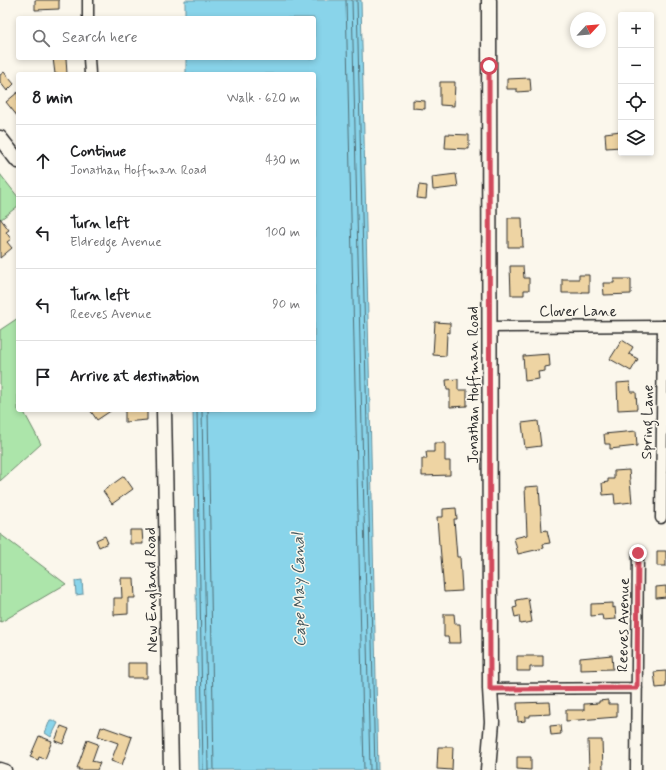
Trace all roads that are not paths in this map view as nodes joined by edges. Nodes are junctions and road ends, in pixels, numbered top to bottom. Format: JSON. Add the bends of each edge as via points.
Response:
{"nodes":[{"id":1,"x":88,"y":0,"type":"edge"},
{"id":2,"x":489,"y":0,"type":"edge"},
{"id":3,"x":88,"y":16,"type":"edge"},
{"id":4,"x":89,"y":60,"type":"edge"},
{"id":5,"x":90,"y":72,"type":"edge"},
{"id":6,"x":0,"y":138,"type":"edge"},
{"id":7,"x":16,"y":158,"type":"edge"},
{"id":8,"x":664,"y":326,"type":"edge"},
{"id":9,"x":490,"y":327,"type":"junction"},
{"id":10,"x":164,"y":412,"type":"edge"},
{"id":11,"x":661,"y":518,"type":"dead end"},
{"id":12,"x":638,"y":553,"type":"dead end"},
{"id":13,"x":637,"y":688,"type":"junction"},
{"id":14,"x":490,"y":689,"type":"junction"},
{"id":15,"x":0,"y":768,"type":"edge"},
{"id":16,"x":6,"y":770,"type":"edge"},
{"id":17,"x":172,"y":770,"type":"edge"},
{"id":18,"x":488,"y":770,"type":"edge"},
{"id":19,"x":636,"y":770,"type":"edge"}],
"edges":[{"from":1,"to":3,"type":"street"},
{"from":2,"to":9,"type":"street","name":"Jonathan Hoffman Road"},
{"from":4,"to":5,"type":"street"},
{"from":6,"to":7,"type":"street"},
{"from":8,"to":9,"type":"street","name":"Clover Lane"},
{"from":8,"to":11,"type":"street","name":"Spring Lane"},
{"from":9,"to":14,"type":"street","name":"Jonathan Hoffman Road"},
{"from":10,"to":17,"type":"street","name":"New England Road"},
{"from":12,"to":13,"type":"street","name":"Reeves Avenue"},
{"from":13,"to":14,"type":"street"},
{"from":13,"to":19,"type":"street","name":"Reeves Avenue"},
{"from":14,"to":18,"type":"street","name":"Jonathan Hoffman Road","via":[[492,722]]},
{"from":15,"to":16,"type":"street"}]}
